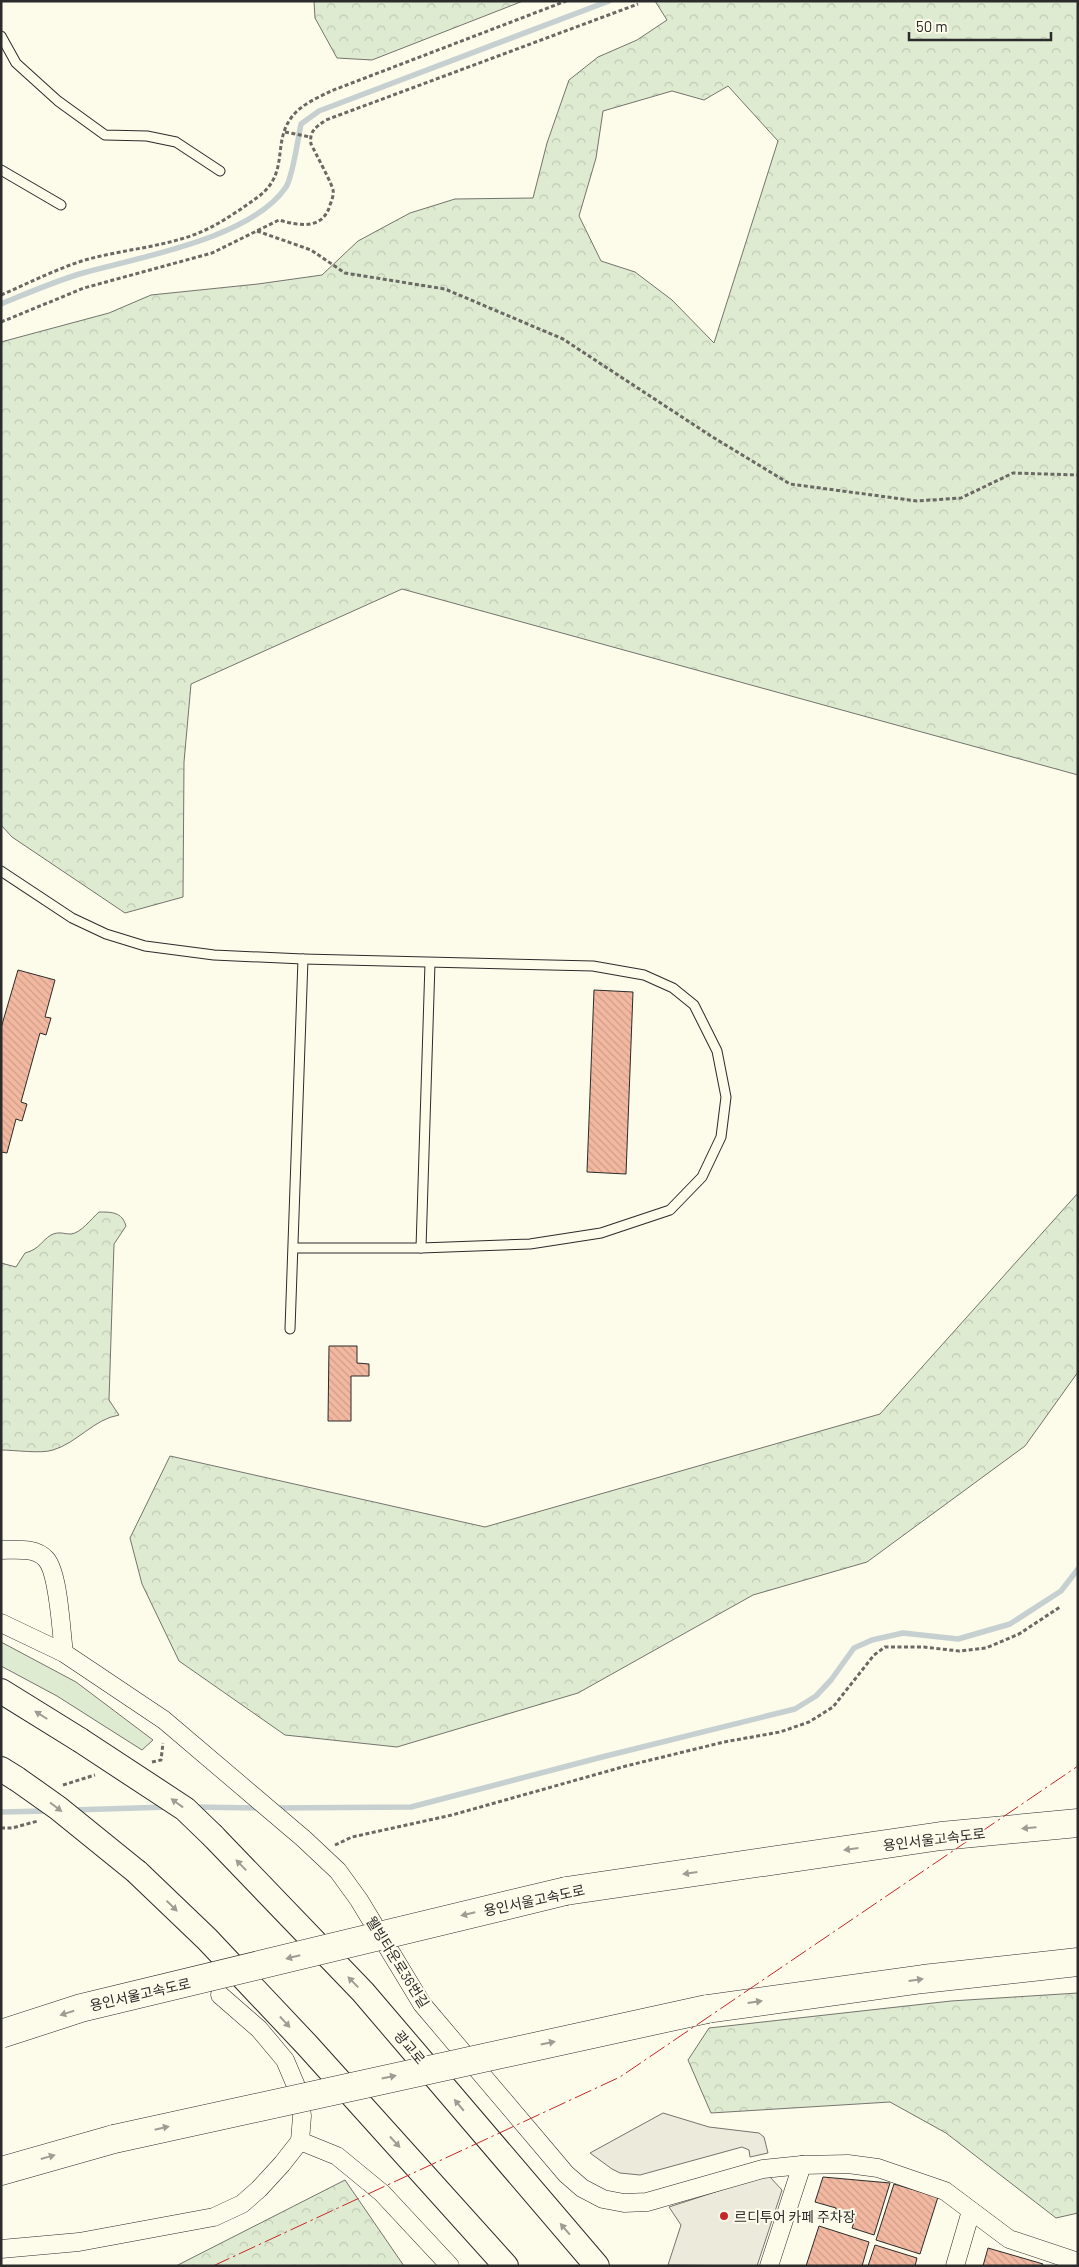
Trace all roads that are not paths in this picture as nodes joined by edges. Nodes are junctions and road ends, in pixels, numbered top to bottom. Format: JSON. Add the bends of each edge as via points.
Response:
{"nodes":[{"id":1,"x":1,"y":36,"type":"edge"},
{"id":2,"x":1,"y":170,"type":"edge"},
{"id":3,"x":220,"y":171,"type":"dead end"},
{"id":4,"x":61,"y":205,"type":"dead end"},
{"id":5,"x":1,"y":871,"type":"edge"},
{"id":6,"x":303,"y":959,"type":"junction"},
{"id":7,"x":430,"y":963,"type":"junction"},
{"id":8,"x":294,"y":1248,"type":"junction"},
{"id":9,"x":421,"y":1248,"type":"junction"},
{"id":10,"x":290,"y":1328,"type":"dead end"},
{"id":11,"x":1,"y":1550,"type":"edge"},
{"id":12,"x":1,"y":1623,"type":"edge"},
{"id":13,"x":64,"y":1653,"type":"junction"},
{"id":14,"x":1,"y":1691,"type":"edge"},
{"id":15,"x":9,"y":1774,"type":"edge"},
{"id":16,"x":1078,"y":1823,"type":"edge"},
{"id":17,"x":1078,"y":1962,"type":"edge"},
{"id":18,"x":220,"y":1995,"type":"dead end"},
{"id":19,"x":1,"y":2034,"type":"edge"},
{"id":20,"x":300,"y":2141,"type":"junction"},
{"id":21,"x":802,"y":2165,"type":"junction"},
{"id":22,"x":1,"y":2170,"type":"edge"},
{"id":23,"x":971,"y":2211,"type":"junction"},
{"id":24,"x":1,"y":2249,"type":"edge"},
{"id":25,"x":1078,"y":2262,"type":"edge"},
{"id":26,"x":450,"y":2266,"type":"edge"},
{"id":27,"x":506,"y":2266,"type":"edge"},
{"id":28,"x":597,"y":2266,"type":"edge"},
{"id":29,"x":768,"y":2266,"type":"edge"},
{"id":30,"x":955,"y":2266,"type":"edge"}],
"edges":[{"from":1,"to":3,"type":"lane","via":[[16,62],[58,101],[105,135],[147,136],[176,142]]},
{"from":2,"to":4,"type":"lane"},
{"from":5,"to":6,"type":"lane","via":[[72,918],[106,934],[180,952]]},
{"from":6,"to":7,"type":"lane"},
{"from":6,"to":8,"type":"lane"},
{"from":7,"to":9,"type":"lane"},
{"from":7,"to":9,"type":"lane","via":[[593,966],[644,975],[673,988],[694,1005],[718,1051],[726,1097],[721,1137],[702,1176],[670,1210],[601,1233],[530,1244]]},
{"from":8,"to":9,"type":"lane"},
{"from":8,"to":10,"type":"lane"},
{"from":11,"to":13,"type":"street","via":[[26,1549],[45,1557],[53,1570]]},
{"from":12,"to":13,"type":"street","name":"웰빙타운로36번길"},
{"from":13,"to":21,"type":"street","name":"웰빙타운로36번길","via":[[164,1720],[338,1871],[422,2004],[566,2174],[582,2188],[603,2199],[624,2203],[647,2202],[745,2173]]},
{"from":28,"to":14,"type":"main road","name":"광교로","one_way":true,"bridge":true,"via":[[363,1992],[213,1836],[171,1798]]},
{"from":15,"to":27,"type":"main road","one_way":true,"bridge":true,"via":[[58,1808],[138,1872],[207,1939]]},
{"from":16,"to":19,"type":"highway","name":"용인서울고속도로","one_way":true,"bridge":true,"via":[[941,1836],[566,1891],[81,2008]]},
{"from":22,"to":17,"type":"highway","one_way":true,"bridge":true,"via":[[114,2138],[707,2009],[923,1979]]},
{"from":18,"to":20,"type":"street","via":[[259,2029],[285,2060],[299,2093],[302,2116]]},
{"from":20,"to":24,"type":"street","via":[[259,2189],[242,2204],[214,2217],[80,2242]]},
{"from":20,"to":26,"type":"street","via":[[337,2156],[382,2193]]},
{"from":21,"to":23,"type":"street","name":"웰빙타운로36번길","via":[[848,2164],[878,2168],[945,2191]]},
{"from":21,"to":29,"type":"street"},
{"from":23,"to":25,"type":"street","name":"웰빙타운로36번길","via":[[1009,2239]]},
{"from":23,"to":30,"type":"street"}]}
